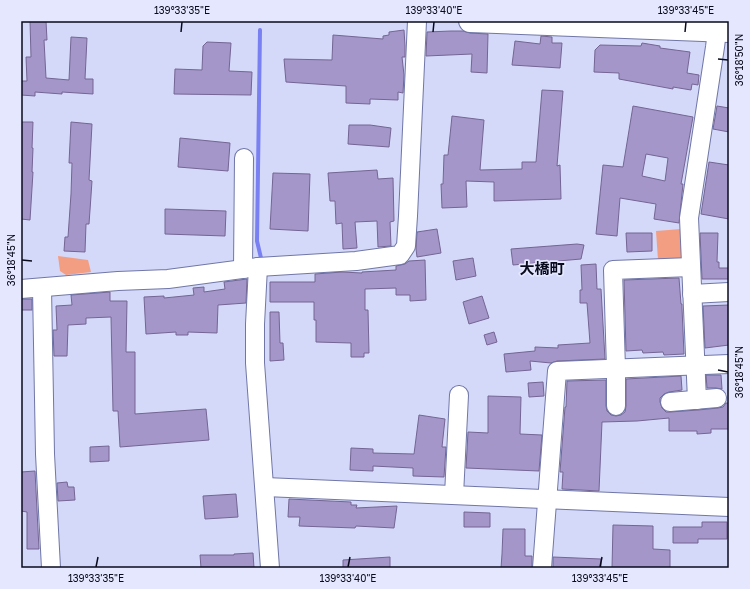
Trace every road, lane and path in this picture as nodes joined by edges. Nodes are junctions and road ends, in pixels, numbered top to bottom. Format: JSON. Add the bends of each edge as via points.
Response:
{"nodes":[{"id":1,"x":417,"y":21,"type":"edge"},
{"id":2,"x":470,"y":21,"type":"edge"},
{"id":3,"x":695,"y":25,"type":"edge"},
{"id":4,"x":723,"y":31,"type":"edge"},
{"id":5,"x":244,"y":158,"type":"dead end"},
{"id":6,"x":691,"y":267,"type":"junction"},
{"id":7,"x":251,"y":268,"type":"junction"},
{"id":8,"x":42,"y":288,"type":"junction"},
{"id":9,"x":21,"y":290,"type":"edge"},
{"id":10,"x":729,"y":292,"type":"edge"},
{"id":11,"x":692,"y":294,"type":"junction"},
{"id":12,"x":729,"y":364,"type":"edge"},
{"id":13,"x":696,"y":366,"type":"junction"},
{"id":14,"x":616,"y":369,"type":"junction"},
{"id":15,"x":459,"y":395,"type":"dead end"},
{"id":16,"x":717,"y":398,"type":"dead end"},
{"id":17,"x":696,"y":400,"type":"junction"},
{"id":18,"x":670,"y":402,"type":"dead end"},
{"id":19,"x":616,"y":406,"type":"dead end"},
{"id":20,"x":265,"y":487,"type":"junction"},
{"id":21,"x":454,"y":496,"type":"junction"},
{"id":22,"x":548,"y":500,"type":"junction"},
{"id":23,"x":729,"y":507,"type":"edge"},
{"id":24,"x":51,"y":568,"type":"edge"},
{"id":25,"x":270,"y":568,"type":"edge"},
{"id":26,"x":542,"y":568,"type":"edge"}],
"edges":[{"from":1,"to":7,"type":"street","via":[[408,216],[406,246],[403,251],[400,255],[356,261]]},
{"from":2,"to":3,"type":"main road"},
{"from":3,"to":4,"type":"main road"},
{"from":4,"to":6,"type":"street","via":[[714,55],[690,218]]},
{"from":5,"to":7,"type":"street"},
{"from":6,"to":11,"type":"street"},
{"from":6,"to":14,"type":"street","via":[[613,270]]},
{"from":7,"to":8,"type":"street","via":[[168,279]]},
{"from":7,"to":20,"type":"street","via":[[255,362]]},
{"from":8,"to":9,"type":"street"},
{"from":8,"to":24,"type":"street","via":[[45,454]]},
{"from":10,"to":11,"type":"street"},
{"from":11,"to":13,"type":"street"},
{"from":12,"to":13,"type":"street"},
{"from":13,"to":14,"type":"street"},
{"from":13,"to":17,"type":"street"},
{"from":14,"to":19,"type":"street"},
{"from":14,"to":22,"type":"street","via":[[557,371]]},
{"from":15,"to":21,"type":"street"},
{"from":16,"to":17,"type":"street"},
{"from":17,"to":18,"type":"street"},
{"from":20,"to":21,"type":"street"},
{"from":20,"to":25,"type":"street"},
{"from":21,"to":22,"type":"street"},
{"from":22,"to":23,"type":"street"},
{"from":22,"to":26,"type":"street"}]}
